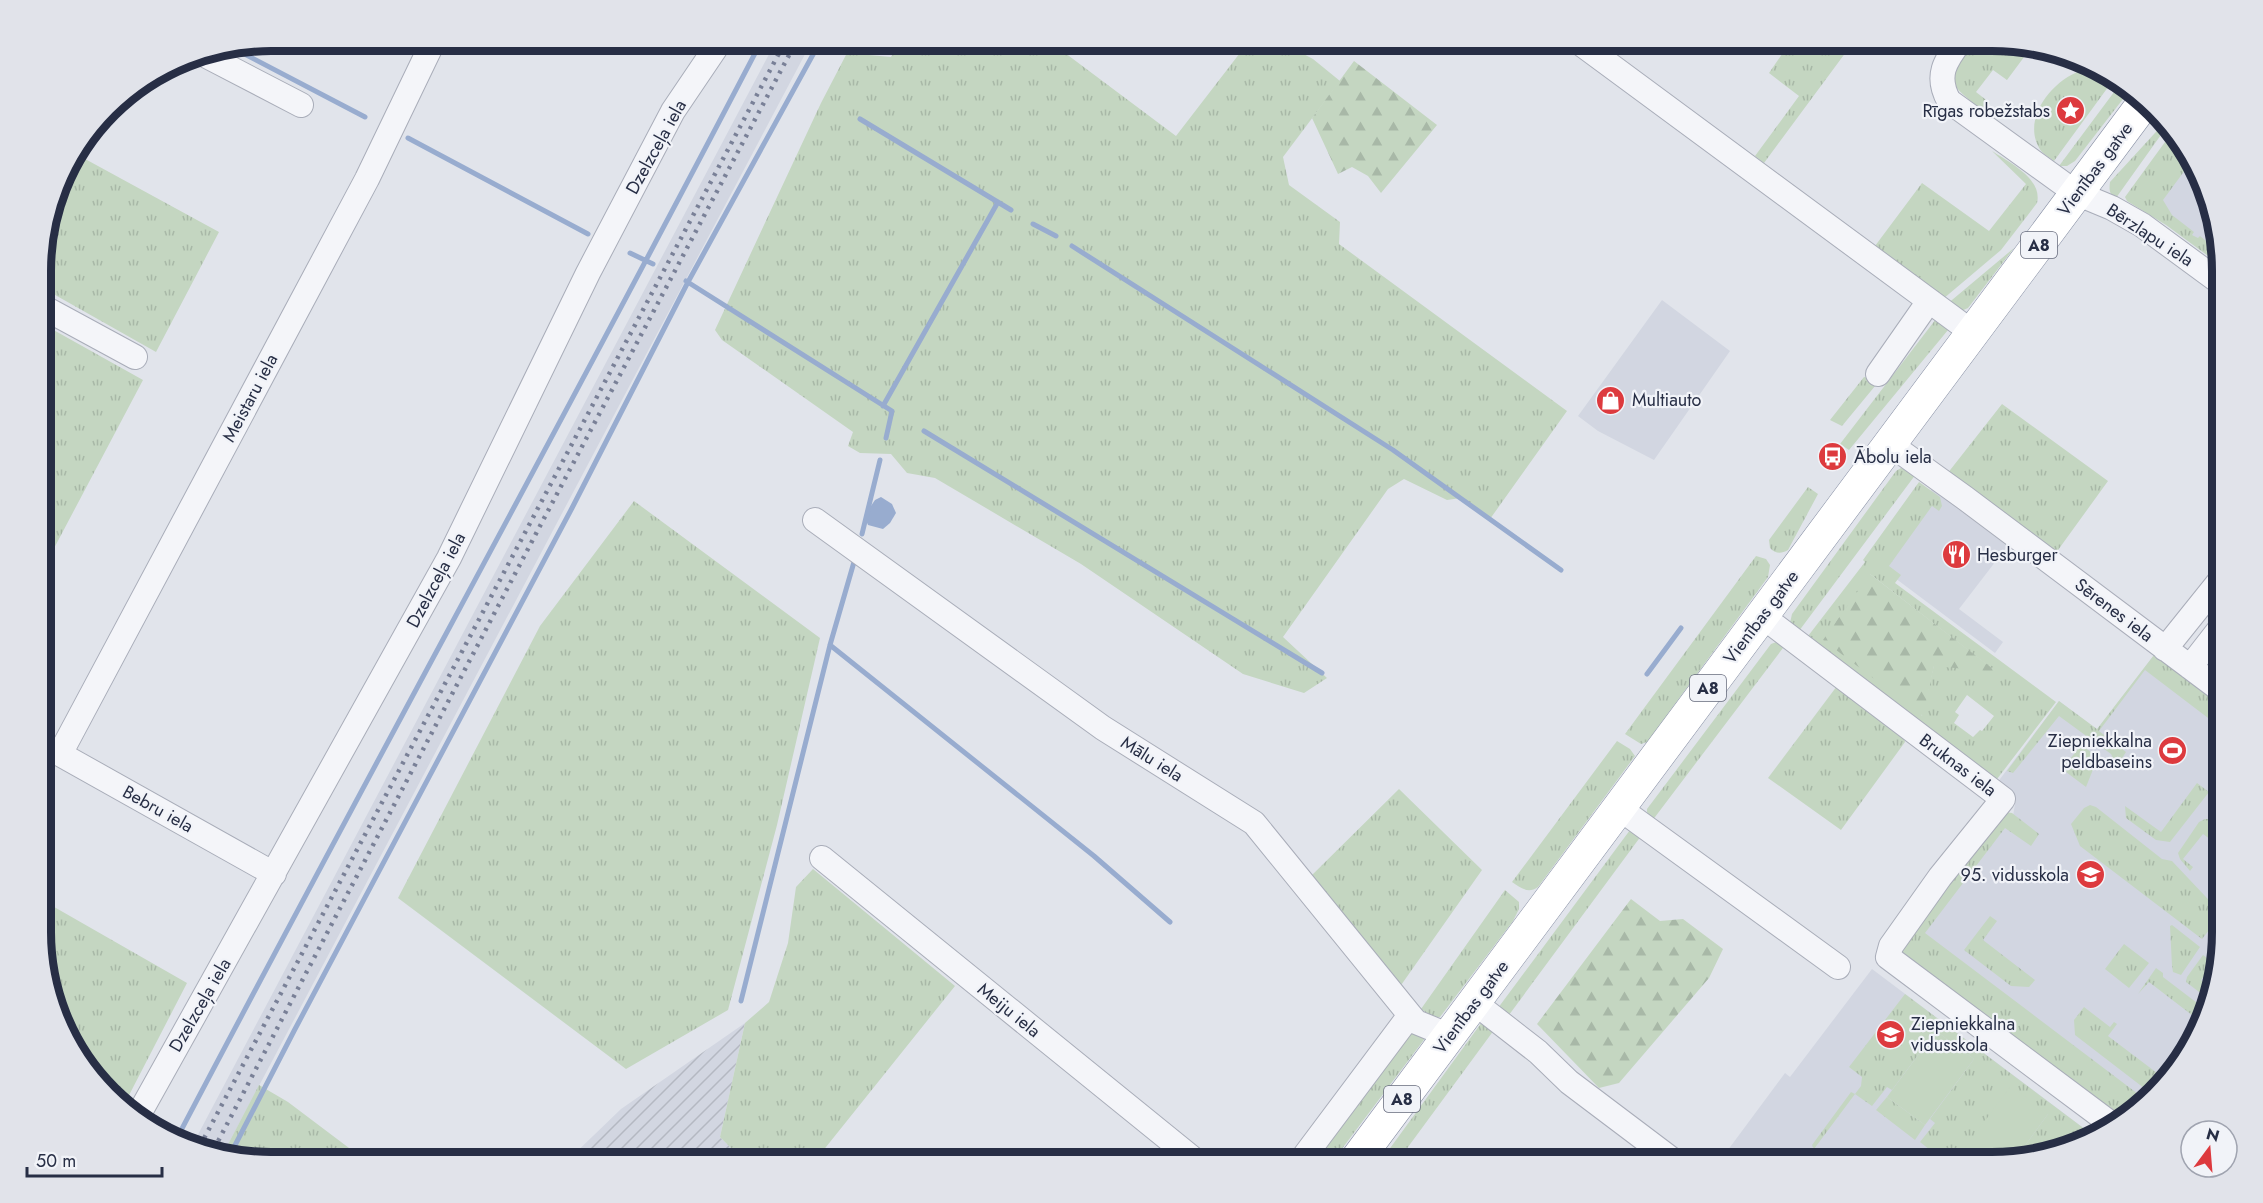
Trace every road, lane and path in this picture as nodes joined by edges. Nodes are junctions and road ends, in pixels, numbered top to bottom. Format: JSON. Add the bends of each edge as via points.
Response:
{"nodes":[{"id":1,"x":429,"y":51,"type":"edge"},
{"id":2,"x":714,"y":51,"type":"edge"},
{"id":3,"x":1590,"y":51,"type":"edge"},
{"id":4,"x":1953,"y":51,"type":"edge"},
{"id":5,"x":213,"y":59,"type":"edge"},
{"id":6,"x":302,"y":105,"type":"dead end"},
{"id":7,"x":2140,"y":108,"type":"edge"},
{"id":8,"x":2076,"y":193,"type":"junction"},
{"id":9,"x":2212,"y":277,"type":"edge"},
{"id":10,"x":1929,"y":301,"type":"junction"},
{"id":11,"x":51,"y":311,"type":"edge"},
{"id":12,"x":1973,"y":333,"type":"junction"},
{"id":13,"x":135,"y":357,"type":"dead end"},
{"id":14,"x":1878,"y":374,"type":"dead end"},
{"id":15,"x":1890,"y":444,"type":"junction"},
{"id":16,"x":815,"y":520,"type":"dead end"},
{"id":17,"x":2212,"y":590,"type":"edge"},
{"id":18,"x":1762,"y":616,"type":"junction"},
{"id":19,"x":2212,"y":639,"type":"edge"},
{"id":20,"x":2165,"y":649,"type":"junction"},
{"id":21,"x":2190,"y":667,"type":"junction"},
{"id":22,"x":2212,"y":684,"type":"edge"},
{"id":23,"x":51,"y":749,"type":"edge"},
{"id":24,"x":1619,"y":808,"type":"junction"},
{"id":25,"x":822,"y":858,"type":"dead end"},
{"id":26,"x":274,"y":874,"type":"junction"},
{"id":27,"x":1838,"y":967,"type":"dead end"},
{"id":28,"x":1475,"y":1003,"type":"junction"},
{"id":29,"x":1410,"y":1015,"type":"junction"},
{"id":30,"x":1450,"y":1036,"type":"junction"},
{"id":31,"x":142,"y":1109,"type":"edge"},
{"id":32,"x":2106,"y":1120,"type":"edge"},
{"id":33,"x":1185,"y":1152,"type":"edge"},
{"id":34,"x":1307,"y":1152,"type":"edge"},
{"id":35,"x":1363,"y":1152,"type":"edge"},
{"id":36,"x":1663,"y":1152,"type":"edge"}],
"edges":[{"from":1,"to":23,"type":"street","name":"Meistaru iela","via":[[367,179]]},
{"from":2,"to":26,"type":"street","name":"Dzelzceļa iela","via":[[674,111],[588,273],[449,558]]},
{"from":3,"to":10,"type":"street"},
{"from":4,"to":8,"type":"street","name":"Bērzlapu iela","via":[[1942,77],[1949,101]]},
{"from":5,"to":6,"type":"street"},
{"from":7,"to":8,"type":"highway","name":"Vienības gatve","number":"A8"},
{"from":8,"to":9,"type":"street","name":"Bērzlapu iela","via":[[2142,225]]},
{"from":8,"to":12,"type":"highway","name":"Vienības gatve","number":"A8"},
{"from":10,"to":12,"type":"street"},
{"from":10,"to":14,"type":"street"},
{"from":11,"to":13,"type":"street"},
{"from":12,"to":15,"type":"highway","name":"Vienības gatve","number":"A8"},
{"from":15,"to":18,"type":"highway","name":"Vienības gatve","number":"A8"},
{"from":15,"to":20,"type":"street","name":"Sērenes iela"},
{"from":16,"to":29,"type":"street","name":"Mālu iela","via":[[1103,728],[1254,823]]},
{"from":17,"to":20,"type":"street"},
{"from":18,"to":24,"type":"highway","name":"Vienības gatve","number":"A8"},
{"from":18,"to":32,"type":"street","name":"Bruknas iela","via":[[2003,799],[1934,886],[1891,946],[1888,957]]},
{"from":19,"to":21,"type":"street"},
{"from":20,"to":21,"type":"street","name":"Sērenes iela"},
{"from":21,"to":22,"type":"street","name":"Sērenes iela"},
{"from":23,"to":26,"type":"street","name":"Bebru iela"},
{"from":24,"to":27,"type":"street"},
{"from":24,"to":28,"type":"highway","name":"Vienības gatve","number":"A8"},
{"from":25,"to":33,"type":"street","name":"Meiju iela"},
{"from":26,"to":31,"type":"street","name":"Dzelzceļa iela"},
{"from":28,"to":30,"type":"highway","name":"Vienības gatve","number":"A8"},
{"from":28,"to":36,"type":"street","via":[[1538,1052],[1569,1082]]},
{"from":29,"to":30,"type":"street","name":"Mālu iela","via":[[1416,1022]]},
{"from":29,"to":34,"type":"street"},
{"from":30,"to":35,"type":"highway","name":"Vienības gatve","number":"A8"}]}
